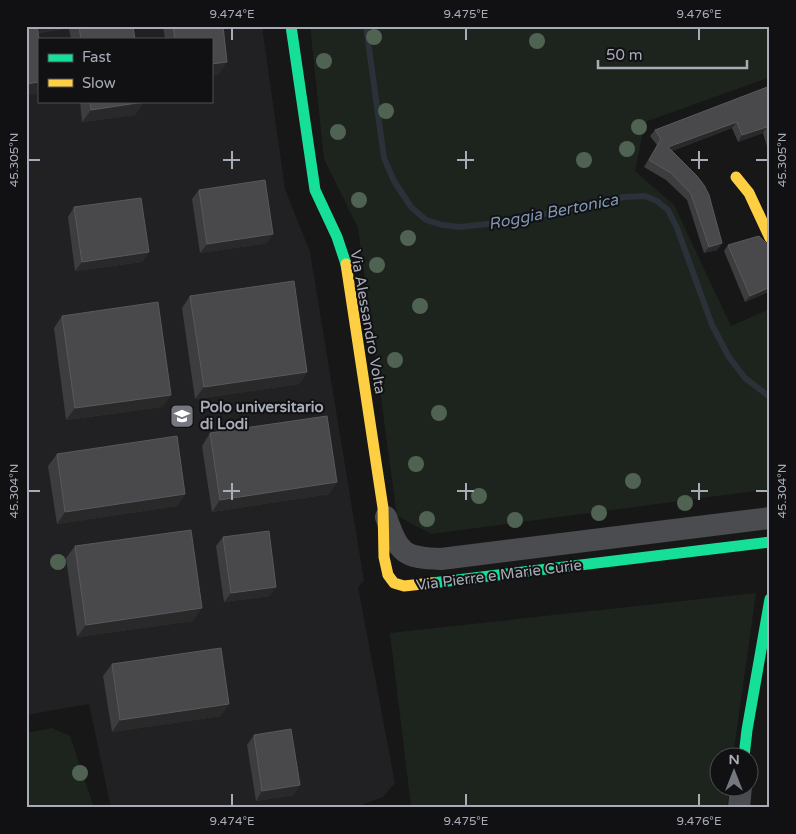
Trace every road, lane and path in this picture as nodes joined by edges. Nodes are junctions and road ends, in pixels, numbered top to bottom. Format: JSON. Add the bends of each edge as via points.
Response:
{"nodes":[{"id":1,"x":291,"y":26,"type":"edge"},
{"id":2,"x":736,"y":177,"type":"dead end"},
{"id":3,"x":770,"y":238,"type":"edge"},
{"id":4,"x":383,"y":508,"type":"junction"},
{"id":5,"x":770,"y":518,"type":"edge"},
{"id":6,"x":770,"y":542,"type":"edge"},
{"id":7,"x":770,"y":599,"type":"edge"},
{"id":8,"x":745,"y":746,"type":"edge"}],
"edges":[{"from":1,"to":4,"type":"street","name":"Via Alessandro Volta","via":[[315,190],[345,259]]},
{"from":2,"to":3,"type":"street","via":[[749,193]]},
{"from":4,"to":5,"type":"street","name":"Via Pierre e Marie Curie","via":[[394,540],[401,548],[411,556],[441,559]]},
{"from":4,"to":6,"type":"street","name":"Via Pierre e Marie Curie","via":[[384,557],[388,575],[404,586]]},
{"from":7,"to":8,"type":"street"}]}
